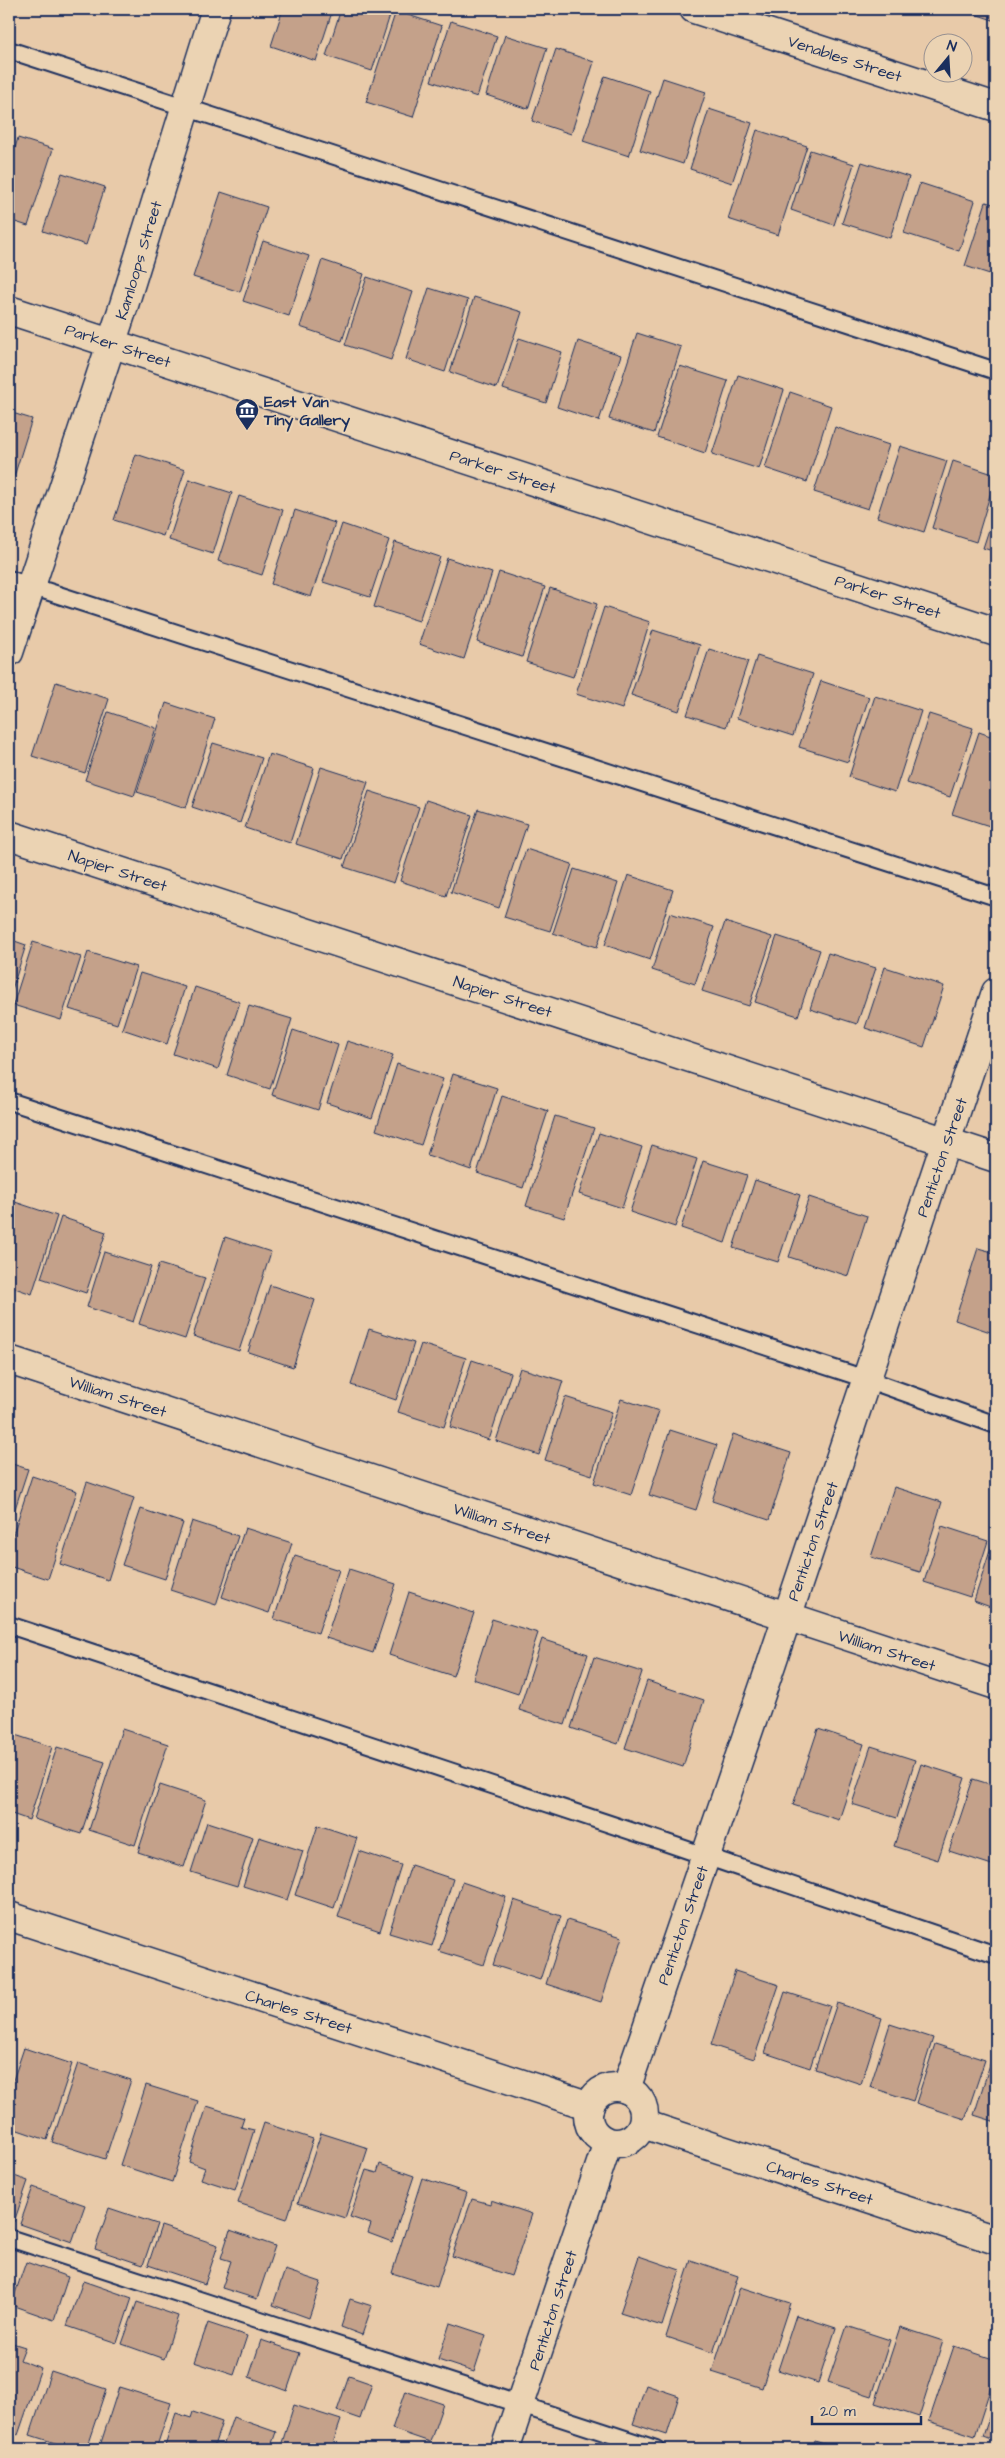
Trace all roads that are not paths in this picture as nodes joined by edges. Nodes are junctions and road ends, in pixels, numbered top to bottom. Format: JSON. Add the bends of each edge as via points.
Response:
{"nodes":[{"id":1,"x":216,"y":9,"type":"edge"},
{"id":2,"x":694,"y":9,"type":"edge"},
{"id":3,"x":9,"y":50,"type":"edge"},
{"id":4,"x":185,"y":107,"type":"junction"},
{"id":5,"x":996,"y":107,"type":"edge"},
{"id":6,"x":9,"y":310,"type":"edge"},
{"id":7,"x":111,"y":343,"type":"junction"},
{"id":8,"x":996,"y":372,"type":"edge"},
{"id":9,"x":20,"y":582,"type":"edge"},
{"id":10,"x":996,"y":632,"type":"edge"},
{"id":11,"x":9,"y":652,"type":"edge"},
{"id":12,"x":9,"y":835,"type":"edge"},
{"id":13,"x":996,"y":897,"type":"edge"},
{"id":14,"x":996,"y":992,"type":"edge"},
{"id":15,"x":9,"y":1101,"type":"edge"},
{"id":16,"x":947,"y":1141,"type":"junction"},
{"id":17,"x":996,"y":1158,"type":"edge"},
{"id":18,"x":9,"y":1360,"type":"edge"},
{"id":19,"x":866,"y":1379,"type":"junction"},
{"id":20,"x":996,"y":1425,"type":"edge"},
{"id":21,"x":786,"y":1616,"type":"junction"},
{"id":22,"x":9,"y":1624,"type":"edge"},
{"id":23,"x":996,"y":1685,"type":"edge"},
{"id":24,"x":706,"y":1856,"type":"junction"},
{"id":25,"x":9,"y":1916,"type":"edge"},
{"id":26,"x":996,"y":1956,"type":"edge"},
{"id":27,"x":626,"y":2089,"type":"junction"},
{"id":28,"x":590,"y":2106,"type":"junction"},
{"id":29,"x":643,"y":2124,"type":"junction"},
{"id":30,"x":608,"y":2142,"type":"junction"},
{"id":31,"x":9,"y":2238,"type":"edge"},
{"id":32,"x":996,"y":2240,"type":"edge"},
{"id":33,"x":520,"y":2405,"type":"junction"},
{"id":34,"x":505,"y":2449,"type":"edge"},
{"id":35,"x":656,"y":2449,"type":"edge"}],
"edges":[{"from":1,"to":4,"type":"street","name":"Kamloops Street"},
{"from":2,"to":5,"type":"street","name":"Venables Street"},
{"from":3,"to":4,"type":"lane"},
{"from":4,"to":7,"type":"street","name":"Kamloops Street"},
{"from":4,"to":8,"type":"lane"},
{"from":6,"to":7,"type":"street","name":"Parker Street"},
{"from":7,"to":9,"type":"street","name":"Kamloops Street"},
{"from":7,"to":10,"type":"street","name":"Parker Street"},
{"from":9,"to":11,"type":"street","name":"Kamloops Street"},
{"from":9,"to":13,"type":"lane"},
{"from":12,"to":16,"type":"street","name":"Napier Street"},
{"from":14,"to":16,"type":"street","name":"Penticton Street"},
{"from":15,"to":19,"type":"lane"},
{"from":16,"to":17,"type":"street","name":"Napier Street"},
{"from":16,"to":19,"type":"street","name":"Penticton Street"},
{"from":18,"to":21,"type":"street","name":"William Street"},
{"from":19,"to":20,"type":"lane"},
{"from":19,"to":21,"type":"street","name":"Penticton Street"},
{"from":21,"to":23,"type":"street","name":"William Street"},
{"from":21,"to":24,"type":"street","name":"Penticton Street"},
{"from":22,"to":24,"type":"lane"},
{"from":24,"to":26,"type":"lane"},
{"from":24,"to":27,"type":"street","name":"Penticton Street"},
{"from":25,"to":28,"type":"street","name":"Charles Street"},
{"from":27,"to":28,"type":"street","via":[[608,2089],[594,2098]]},
{"from":27,"to":29,"type":"street","via":[[633,2092],[644,2107]]},
{"from":28,"to":30,"type":"street","via":[[589,2123],[593,2132]]},
{"from":29,"to":30,"type":"street","via":[[633,2139]]},
{"from":29,"to":32,"type":"street","name":"Charles Street"},
{"from":30,"to":33,"type":"street","name":"Penticton Street"},
{"from":31,"to":33,"type":"lane"},
{"from":33,"to":34,"type":"street","name":"Penticton Street"},
{"from":33,"to":35,"type":"lane"}]}
